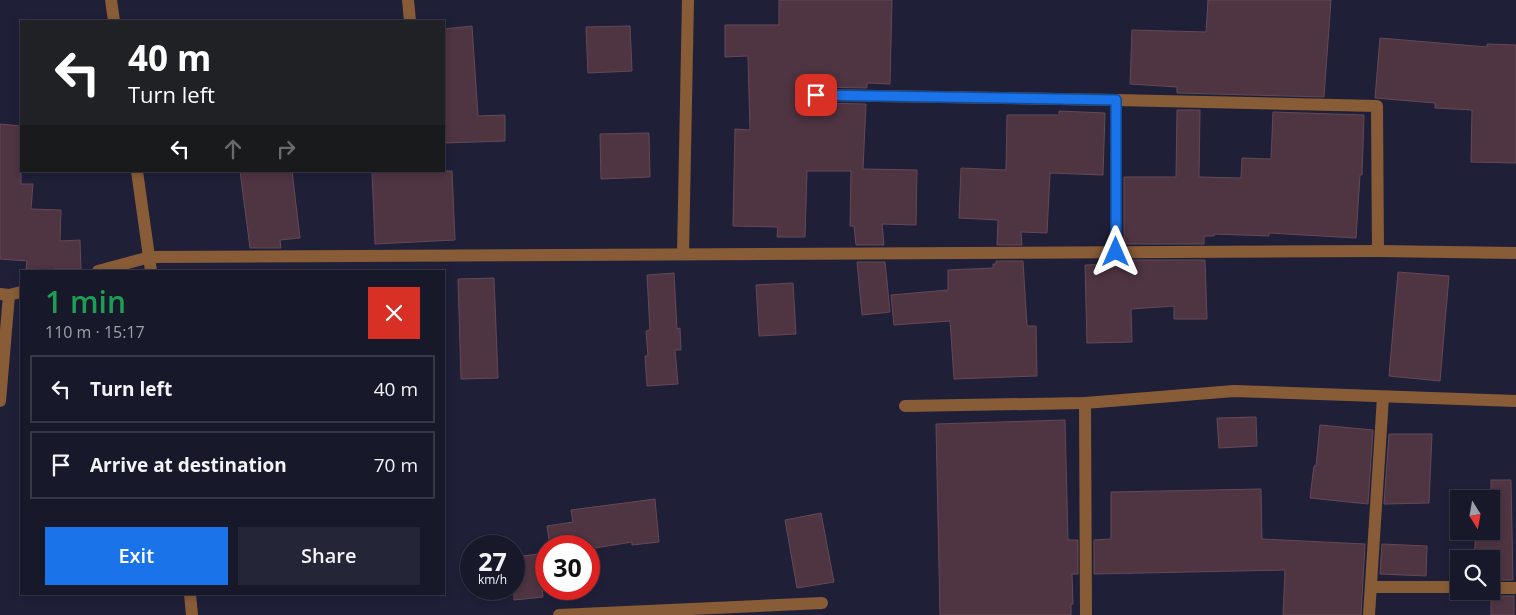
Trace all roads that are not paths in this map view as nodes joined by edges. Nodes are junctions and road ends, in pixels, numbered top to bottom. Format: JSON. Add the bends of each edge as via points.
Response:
{"nodes":[{"id":1,"x":111,"y":0,"type":"edge"},
{"id":2,"x":408,"y":0,"type":"edge"},
{"id":3,"x":688,"y":0,"type":"edge"},
{"id":4,"x":114,"y":20,"type":"edge"},
{"id":5,"x":410,"y":20,"type":"edge"},
{"id":6,"x":816,"y":95,"type":"dead end"},
{"id":7,"x":1116,"y":100,"type":"junction"},
{"id":8,"x":137,"y":172,"type":"edge"},
{"id":9,"x":1378,"y":251,"type":"junction"},
{"id":10,"x":1116,"y":252,"type":"junction"},
{"id":11,"x":1516,"y":253,"type":"edge"},
{"id":12,"x":683,"y":254,"type":"junction"},
{"id":13,"x":150,"y":257,"type":"junction"},
{"id":14,"x":102,"y":270,"type":"edge"},
{"id":15,"x":151,"y":270,"type":"edge"},
{"id":16,"x":10,"y":294,"type":"edge"},
{"id":17,"x":1383,"y":397,"type":"junction"},
{"id":18,"x":0,"y":400,"type":"edge"},
{"id":19,"x":1516,"y":401,"type":"edge"},
{"id":20,"x":1085,"y":403,"type":"junction"},
{"id":21,"x":905,"y":406,"type":"dead end"},
{"id":22,"x":1371,"y":587,"type":"junction"},
{"id":23,"x":1450,"y":588,"type":"edge"},
{"id":24,"x":1500,"y":588,"type":"edge"},
{"id":25,"x":1516,"y":588,"type":"edge"},
{"id":26,"x":190,"y":595,"type":"edge"},
{"id":27,"x":822,"y":603,"type":"dead end"},
{"id":28,"x":192,"y":615,"type":"edge"},
{"id":29,"x":559,"y":615,"type":"edge"},
{"id":30,"x":1086,"y":615,"type":"edge"},
{"id":31,"x":1369,"y":615,"type":"edge"}],
"edges":[{"from":1,"to":4,"type":"street"},
{"from":2,"to":5,"type":"street"},
{"from":3,"to":12,"type":"street"},
{"from":6,"to":7,"type":"street"},
{"from":7,"to":9,"type":"street","via":[[1377,106]]},
{"from":7,"to":10,"type":"street"},
{"from":8,"to":13,"type":"street"},
{"from":9,"to":10,"type":"street"},
{"from":9,"to":11,"type":"street"},
{"from":10,"to":12,"type":"street"},
{"from":12,"to":13,"type":"street"},
{"from":13,"to":14,"type":"street"},
{"from":13,"to":15,"type":"street"},
{"from":16,"to":18,"type":"street"},
{"from":17,"to":19,"type":"street"},
{"from":17,"to":20,"type":"street","via":[[1234,391]]},
{"from":17,"to":22,"type":"street"},
{"from":20,"to":21,"type":"street"},
{"from":20,"to":30,"type":"street"},
{"from":22,"to":23,"type":"street"},
{"from":22,"to":31,"type":"street"},
{"from":24,"to":25,"type":"street"},
{"from":26,"to":28,"type":"street"},
{"from":27,"to":29,"type":"street"}]}
